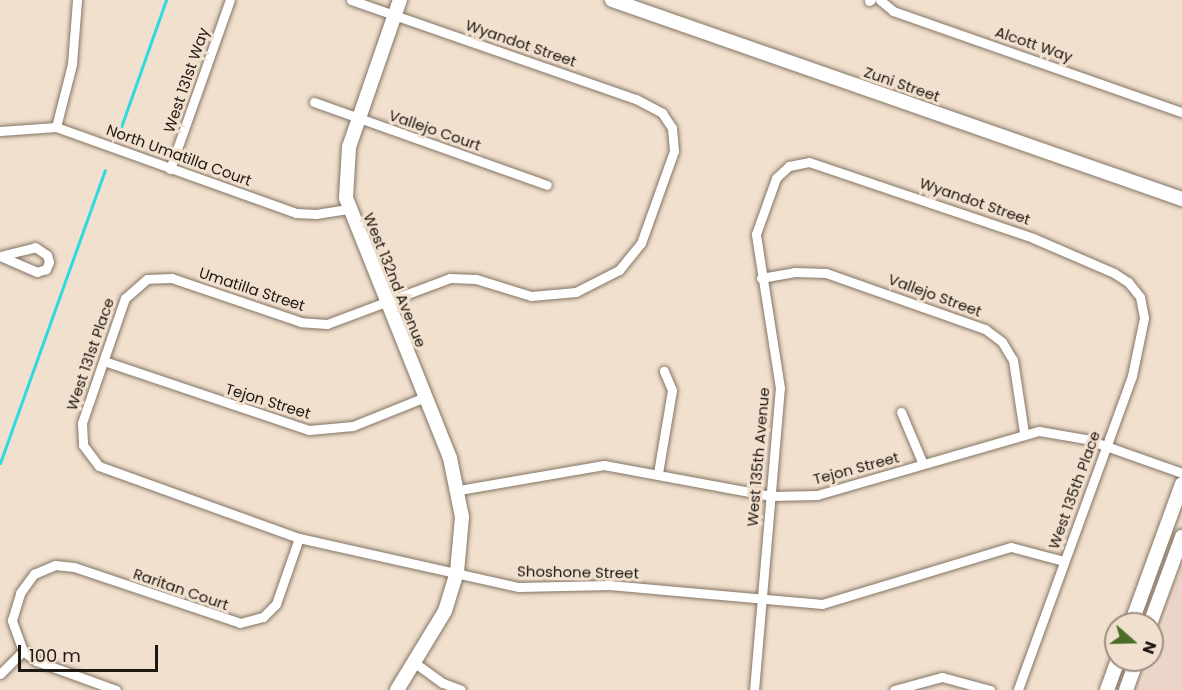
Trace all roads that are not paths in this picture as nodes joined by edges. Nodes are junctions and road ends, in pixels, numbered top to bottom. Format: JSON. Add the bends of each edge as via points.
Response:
{"nodes":[{"id":1,"x":77,"y":0,"type":"edge"},
{"id":2,"x":230,"y":0,"type":"edge"},
{"id":3,"x":351,"y":0,"type":"edge"},
{"id":4,"x":400,"y":0,"type":"edge"},
{"id":5,"x":612,"y":0,"type":"edge"},
{"id":6,"x":880,"y":0,"type":"edge"},
{"id":7,"x":395,"y":15,"type":"junction"},
{"id":8,"x":314,"y":102,"type":"dead end"},
{"id":9,"x":1182,"y":112,"type":"edge"},
{"id":10,"x":358,"y":119,"type":"junction"},
{"id":11,"x":56,"y":127,"type":"junction"},
{"id":12,"x":672,"y":128,"type":"joint"},
{"id":13,"x":0,"y":131,"type":"edge"},
{"id":14,"x":789,"y":166,"type":"joint"},
{"id":15,"x":170,"y":169,"type":"junction"},
{"id":16,"x":547,"y":185,"type":"dead end"},
{"id":17,"x":1182,"y":199,"type":"edge"},
{"id":18,"x":348,"y":209,"type":"junction"},
{"id":19,"x":0,"y":256,"type":"edge"},
{"id":20,"x":170,"y":278,"type":"joint"},
{"id":21,"x":761,"y":278,"type":"junction"},
{"id":22,"x":1140,"y":297,"type":"joint"},
{"id":23,"x":386,"y":303,"type":"junction"},
{"id":24,"x":104,"y":361,"type":"junction"},
{"id":25,"x":664,"y":371,"type":"dead end"},
{"id":26,"x":425,"y":397,"type":"junction"},
{"id":27,"x":901,"y":412,"type":"dead end"},
{"id":28,"x":1024,"y":433,"type":"junction"},
{"id":29,"x":1106,"y":446,"type":"junction"},
{"id":30,"x":923,"y":464,"type":"junction"},
{"id":31,"x":99,"y":466,"type":"joint"},
{"id":32,"x":658,"y":473,"type":"junction"},
{"id":33,"x":1182,"y":473,"type":"edge"},
{"id":34,"x":1182,"y":483,"type":"edge"},
{"id":35,"x":459,"y":490,"type":"junction"},
{"id":36,"x":771,"y":496,"type":"junction"},
{"id":37,"x":1182,"y":537,"type":"edge"},
{"id":38,"x":299,"y":538,"type":"junction"},
{"id":39,"x":1064,"y":561,"type":"junction"},
{"id":40,"x":457,"y":572,"type":"junction"},
{"id":41,"x":760,"y":599,"type":"junction"},
{"id":42,"x":1135,"y":612,"type":"edge"},
{"id":43,"x":1154,"y":612,"type":"edge"},
{"id":44,"x":23,"y":651,"type":"junction"},
{"id":45,"x":415,"y":663,"type":"junction"},
{"id":46,"x":1114,"y":672,"type":"edge"},
{"id":47,"x":1133,"y":672,"type":"edge"},
{"id":48,"x":0,"y":674,"type":"edge"},
{"id":49,"x":111,"y":689,"type":"edge"},
{"id":50,"x":397,"y":690,"type":"edge"},
{"id":51,"x":461,"y":690,"type":"edge"},
{"id":52,"x":754,"y":690,"type":"edge"},
{"id":53,"x":894,"y":690,"type":"edge"},
{"id":54,"x":990,"y":690,"type":"edge"},
{"id":55,"x":1018,"y":690,"type":"edge"},
{"id":56,"x":1107,"y":690,"type":"edge"},
{"id":57,"x":1126,"y":690,"type":"edge"}],
"edges":[{"from":1,"to":11,"type":"street","via":[[72,64]]},
{"from":2,"to":15,"type":"street","name":"West 131st Way"},
{"from":3,"to":7,"type":"street","name":"Wyandot Street"},
{"from":4,"to":7,"type":"main road","name":"West 132nd Avenue"},
{"from":5,"to":17,"type":"main road","name":"Zuni Street"},
{"from":6,"to":9,"type":"street","name":"Alcott Way","via":[[893,11]]},
{"from":7,"to":10,"type":"main road","name":"West 132nd Avenue"},
{"from":7,"to":12,"type":"street","name":"Wyandot Street","via":[[636,99],[658,110]]},
{"from":8,"to":10,"type":"street","name":"Vallejo Court"},
{"from":10,"to":16,"type":"street","name":"Vallejo Court"},
{"from":10,"to":18,"type":"main road","name":"West 132nd Avenue","via":[[345,168]]},
{"from":11,"to":13,"type":"street","name":"North Umatilla Court"},
{"from":11,"to":15,"type":"street","name":"North Umatilla Court"},
{"from":12,"to":23,"type":"street","name":"Umatilla Street","via":[[674,151],[648,229],[636,253],[612,275],[576,292],[548,297],[476,279],[450,278]]},
{"from":14,"to":21,"type":"street","name":"West 135th Avenue","via":[[773,184],[757,226]]},
{"from":14,"to":22,"type":"street","name":"Wyandot Street","via":[[802,162],[825,165],[1016,231],[1114,273]]},
{"from":15,"to":18,"type":"street","name":"North Umatilla Court","via":[[302,214]]},
{"from":18,"to":23,"type":"main road","name":"West 132nd Avenue"},
{"from":19,"to":19,"type":"street","via":[[37,272],[49,262],[42,249],[35,247]]},
{"from":20,"to":23,"type":"street","name":"Umatilla Street","via":[[310,323],[339,321]]},
{"from":20,"to":24,"type":"street","name":"West 131st Place","via":[[147,279],[132,289]]},
{"from":21,"to":28,"type":"street","name":"Vallejo Street","via":[[794,272],[826,273],[990,332],[1013,360]]},
{"from":21,"to":36,"type":"street","name":"West 135th Avenue","via":[[780,388]]},
{"from":22,"to":29,"type":"street","name":"West 135th Place","via":[[1144,318],[1138,353]]},
{"from":23,"to":26,"type":"main road","name":"West 132nd Avenue"},
{"from":24,"to":26,"type":"street","name":"Tejon Street","via":[[309,430],[353,426]]},
{"from":24,"to":31,"type":"street","name":"West 131st Place","via":[[81,431],[86,452]]},
{"from":25,"to":32,"type":"street","via":[[672,390]]},
{"from":26,"to":35,"type":"main road","name":"West 132nd Avenue"},
{"from":27,"to":30,"type":"street"},
{"from":28,"to":29,"type":"street","name":"Tejon Street","via":[[1061,433]]},
{"from":28,"to":30,"type":"street","name":"Tejon Street"},
{"from":29,"to":33,"type":"street","name":"Tejon Street"},
{"from":29,"to":39,"type":"street","name":"West 135th Place"},
{"from":30,"to":36,"type":"street","name":"Tejon Street","via":[[830,493]]},
{"from":31,"to":38,"type":"street","name":"Shoshone Street"},
{"from":32,"to":35,"type":"street","name":"Tejon Street","via":[[615,465],[591,466]]},
{"from":32,"to":36,"type":"street","name":"Tejon Street"},
{"from":34,"to":42,"type":"main road"},
{"from":35,"to":40,"type":"main road","name":"West 132nd Avenue","via":[[462,534]]},
{"from":36,"to":41,"type":"street","name":"West 135th Avenue"},
{"from":37,"to":43,"type":"main road"},
{"from":38,"to":40,"type":"street","name":"Shoshone Street"},
{"from":38,"to":44,"type":"street","name":"Raritan Court","via":[[280,596],[267,613],[252,622],[229,621],[61,564],[34,574],[18,598],[12,627]]},
{"from":39,"to":41,"type":"street","name":"Shoshone Street","via":[[1011,547],[829,603]]},
{"from":39,"to":55,"type":"street","name":"West 135th Place"},
{"from":40,"to":41,"type":"street","name":"Shoshone Street","via":[[519,587],[609,585]]},
{"from":40,"to":45,"type":"main road","name":"West 132nd Avenue","via":[[445,611]]},
{"from":41,"to":52,"type":"street","name":"West 135th Avenue"},
{"from":44,"to":48,"type":"street"},
{"from":44,"to":49,"type":"street","via":[[36,661]]},
{"from":45,"to":50,"type":"main road","name":"West 132nd Avenue"},
{"from":45,"to":51,"type":"street","via":[[443,683]]},
{"from":46,"to":56,"type":"main road"},
{"from":47,"to":57,"type":"main road"},
{"from":53,"to":54,"type":"street","via":[[942,677]]}]}
